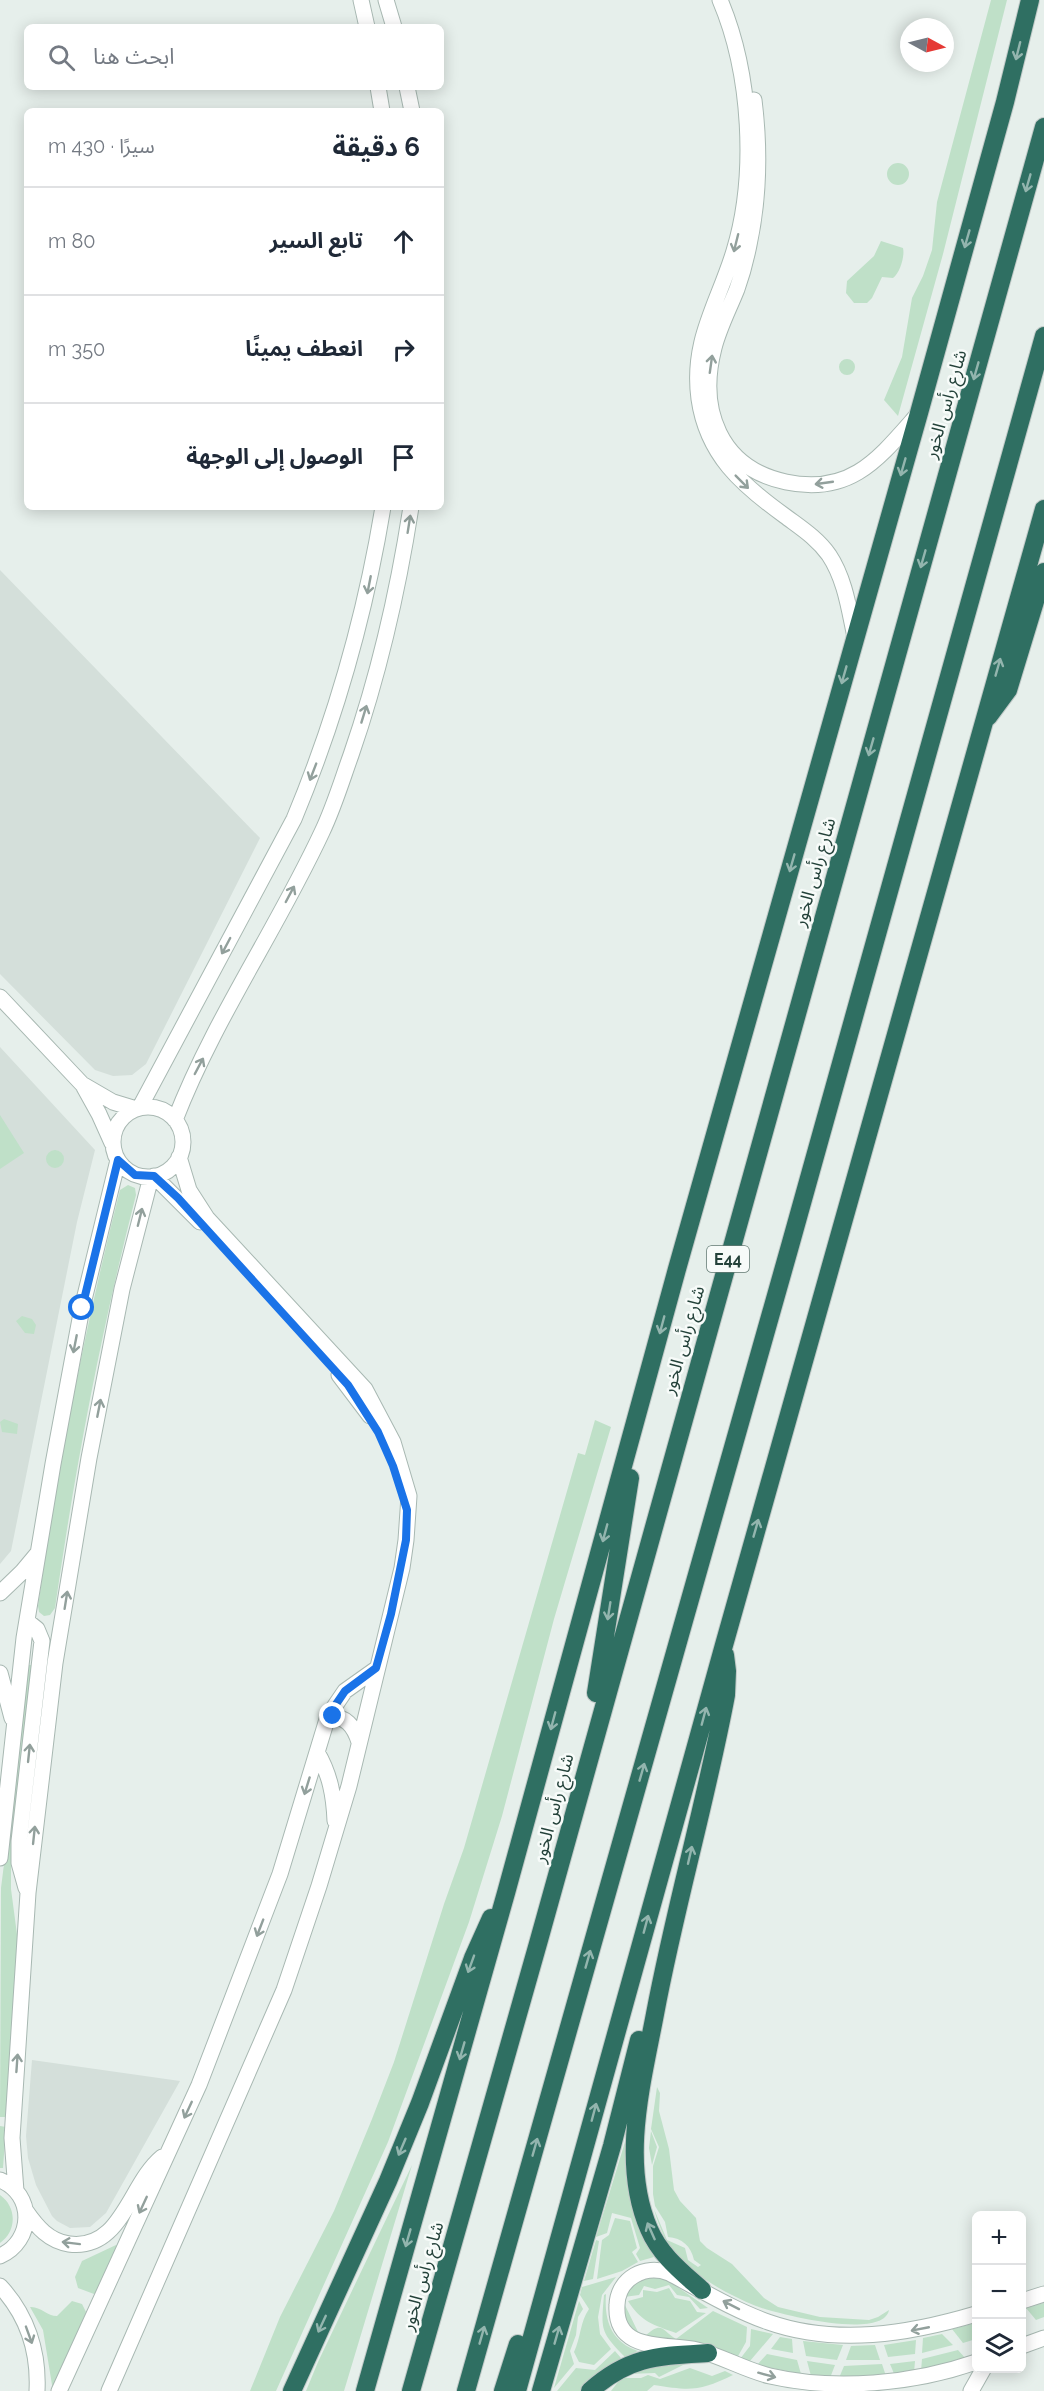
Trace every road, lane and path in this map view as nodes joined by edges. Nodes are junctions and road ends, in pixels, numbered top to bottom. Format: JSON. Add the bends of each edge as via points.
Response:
{"nodes":[{"id":1,"x":361,"y":0,"type":"edge"},
{"id":2,"x":386,"y":0,"type":"edge"},
{"id":3,"x":720,"y":0,"type":"edge"},
{"id":4,"x":730,"y":0,"type":"edge"},
{"id":5,"x":1030,"y":0,"type":"edge"},
{"id":6,"x":366,"y":24,"type":"edge"},
{"id":7,"x":393,"y":24,"type":"edge"},
{"id":8,"x":378,"y":90,"type":"edge"},
{"id":9,"x":408,"y":90,"type":"edge"},
{"id":10,"x":382,"y":108,"type":"edge"},
{"id":11,"x":411,"y":108,"type":"edge"},
{"id":12,"x":1044,"y":127,"type":"edge"},
{"id":13,"x":1044,"y":336,"type":"edge"},
{"id":14,"x":919,"y":413,"type":"junction"},
{"id":15,"x":1044,"y":509,"type":"edge"},
{"id":16,"x":381,"y":510,"type":"edge"},
{"id":17,"x":410,"y":510,"type":"edge"},
{"id":18,"x":1044,"y":572,"type":"edge"},
{"id":19,"x":855,"y":637,"type":"junction"},
{"id":20,"x":982,"y":723,"type":"junction"},
{"id":21,"x":0,"y":997,"type":"edge"},
{"id":22,"x":82,"y":1084,"type":"junction"},
{"id":23,"x":138,"y":1108,"type":"junction"},
{"id":24,"x":175,"y":1120,"type":"junction"},
{"id":25,"x":116,"y":1153,"type":"junction"},
{"id":26,"x":179,"y":1157,"type":"junction"},
{"id":27,"x":153,"y":1176,"type":"junction"},
{"id":28,"x":645,"y":1387,"type":"junction"},
{"id":29,"x":407,"y":1510,"type":"junction"},
{"id":30,"x":39,"y":1551,"type":"junction"},
{"id":31,"x":0,"y":1593,"type":"edge"},
{"id":32,"x":27,"y":1621,"type":"junction"},
{"id":33,"x":61,"y":1626,"type":"junction"},
{"id":34,"x":24,"y":1638,"type":"junction"},
{"id":35,"x":42,"y":1641,"type":"junction"},
{"id":36,"x":58,"y":1644,"type":"junction"},
{"id":37,"x":724,"y":1645,"type":"junction"},
{"id":38,"x":376,"y":1668,"type":"junction"},
{"id":39,"x":0,"y":1673,"type":"edge"},
{"id":40,"x":328,"y":1716,"type":"junction"},
{"id":41,"x":14,"y":1726,"type":"junction"},
{"id":42,"x":359,"y":1742,"type":"junction"},
{"id":43,"x":317,"y":1752,"type":"junction"},
{"id":44,"x":582,"y":1778,"type":"junction"},
{"id":45,"x":335,"y":1837,"type":"junction"},
{"id":46,"x":0,"y":1858,"type":"edge"},
{"id":47,"x":28,"y":1893,"type":"junction"},
{"id":48,"x":506,"y":1893,"type":"junction"},
{"id":49,"x":663,"y":1974,"type":"junction"},
{"id":50,"x":168,"y":2152,"type":"junction"},
{"id":51,"x":0,"y":2180,"type":"edge"},
{"id":52,"x":16,"y":2191,"type":"junction"},
{"id":53,"x":569,"y":2203,"type":"junction"},
{"id":54,"x":26,"y":2211,"type":"junction"},
{"id":55,"x":0,"y":2256,"type":"edge"},
{"id":56,"x":0,"y":2286,"type":"edge"},
{"id":57,"x":702,"y":2290,"type":"junction"},
{"id":58,"x":1044,"y":2294,"type":"edge"},
{"id":59,"x":1026,"y":2300,"type":"edge"},
{"id":60,"x":972,"y":2315,"type":"edge"},
{"id":61,"x":1044,"y":2338,"type":"edge"},
{"id":62,"x":1026,"y":2345,"type":"edge"},
{"id":63,"x":708,"y":2353,"type":"junction"},
{"id":64,"x":972,"y":2363,"type":"edge"},
{"id":65,"x":981,"y":2373,"type":"edge"},
{"id":66,"x":37,"y":2391,"type":"edge"},
{"id":67,"x":59,"y":2391,"type":"edge"},
{"id":68,"x":109,"y":2391,"type":"edge"},
{"id":69,"x":292,"y":2391,"type":"edge"},
{"id":70,"x":365,"y":2391,"type":"edge"},
{"id":71,"x":411,"y":2391,"type":"edge"},
{"id":72,"x":466,"y":2391,"type":"edge"},
{"id":73,"x":503,"y":2391,"type":"edge"},
{"id":74,"x":517,"y":2391,"type":"edge"},
{"id":75,"x":541,"y":2391,"type":"edge"},
{"id":76,"x":590,"y":2391,"type":"edge"},
{"id":77,"x":971,"y":2391,"type":"edge"}],
"edges":[{"from":1,"to":6,"type":"street"},
{"from":2,"to":7,"type":"street"},
{"from":3,"to":19,"type":"street","one_way":true,"via":[[732,32],[743,86],[746,182],[735,248],[700,344],[699,401],[713,443],[737,477],[809,534],[828,555],[841,579]]},
{"from":14,"to":4,"type":"street","one_way":true,"via":[[871,465],[840,480],[817,484],[779,480],[753,470],[734,456],[718,430],[710,398],[711,361],[747,254],[758,161],[752,80]]},
{"from":5,"to":14,"type":"highway","one_way":true},
{"from":8,"to":10,"type":"street"},
{"from":9,"to":11,"type":"street"},
{"from":12,"to":44,"type":"highway","name":"شارع رأس الخور","number":"E44","one_way":true},
{"from":72,"to":13,"type":"highway","one_way":true},
{"from":14,"to":19,"type":"highway","one_way":true},
{"from":20,"to":15,"type":"highway","one_way":true},
{"from":16,"to":23,"type":"street","one_way":true,"via":[[356,641],[312,775],[294,819]]},
{"from":24,"to":17,"type":"street","one_way":true,"via":[[196,1072],[323,831],[380,660]]},
{"from":18,"to":20,"type":"highway","via":[[1008,690]]},
{"from":19,"to":28,"type":"highway","one_way":true},
{"from":37,"to":20,"type":"highway","one_way":true},
{"from":21,"to":22,"type":"street"},
{"from":22,"to":23,"type":"street","via":[[113,1102]]},
{"from":22,"to":25,"type":"street"},
{"from":23,"to":24,"type":"street","via":[[159,1108]]},
{"from":23,"to":25,"type":"street","via":[[118,1123],[113,1138]]},
{"from":24,"to":26,"type":"street","via":[[183,1138]]},
{"from":25,"to":27,"type":"street","via":[[135,1175]]},
{"from":25,"to":30,"type":"street","one_way":true,"via":[[80,1319]]},
{"from":26,"to":27,"type":"street","via":[[166,1172]]},
{"from":26,"to":29,"type":"street","via":[[189,1190],[207,1218],[365,1389],[401,1463],[409,1496]]},
{"from":27,"to":29,"type":"street","via":[[188,1208],[348,1385],[386,1448]]},
{"from":33,"to":27,"type":"street","one_way":true,"via":[[122,1289]]},
{"from":28,"to":44,"type":"highway","one_way":true},
{"from":28,"to":48,"type":"highway","one_way":true},
{"from":29,"to":38,"type":"street","via":[[403,1562]]},
{"from":30,"to":31,"type":"street"},
{"from":30,"to":32,"type":"street"},
{"from":32,"to":33,"type":"street"},
{"from":32,"to":34,"type":"street"},
{"from":32,"to":35,"type":"street","via":[[37,1629]]},
{"from":33,"to":36,"type":"street"},
{"from":34,"to":35,"type":"street"},
{"from":34,"to":41,"type":"street"},
{"from":35,"to":36,"type":"street"},
{"from":47,"to":35,"type":"street","one_way":true,"via":[[18,1852]]},
{"from":47,"to":36,"type":"street","one_way":true},
{"from":49,"to":37,"type":"highway","one_way":true,"via":[[726,1695]]},
{"from":53,"to":37,"type":"highway","one_way":true},
{"from":38,"to":40,"type":"street","via":[[345,1691]]},
{"from":38,"to":42,"type":"street"},
{"from":39,"to":41,"type":"street"},
{"from":40,"to":42,"type":"street","via":[[349,1723]]},
{"from":40,"to":43,"type":"street"},
{"from":41,"to":46,"type":"street"},
{"from":42,"to":45,"type":"street"},
{"from":43,"to":45,"type":"street","via":[[332,1789]]},
{"from":43,"to":50,"type":"street","one_way":true,"via":[[276,1885],[199,2085]]},
{"from":44,"to":71,"type":"highway","name":"شارع رأس الخور","number":"E44"},
{"from":45,"to":68,"type":"street","via":[[284,1990]]},
{"from":52,"to":47,"type":"street","one_way":true,"via":[[12,2138]]},
{"from":48,"to":69,"type":"highway","one_way":true,"via":[[481,1938],[420,2103]]},
{"from":48,"to":70,"type":"highway","one_way":true},
{"from":57,"to":49,"type":"highway","one_way":true,"via":[[656,2242],[644,2213],[637,2179],[639,2104]]},
{"from":75,"to":49,"type":"highway","one_way":true,"via":[[644,2021]]},
{"from":50,"to":54,"type":"street","one_way":true,"via":[[149,2169],[119,2220],[100,2239],[63,2243],[42,2231]]},
{"from":50,"to":67,"type":"street","one_way":true},
{"from":51,"to":52,"type":"street"},
{"from":52,"to":54,"type":"street"},
{"from":53,"to":73,"type":"highway","via":[[546,2255]]},
{"from":53,"to":74,"type":"highway"},
{"from":54,"to":55,"type":"street","via":[[19,2242]]},
{"from":56,"to":66,"type":"street","one_way":true,"via":[[31,2337],[38,2370]]},
{"from":60,"to":57,"type":"street","one_way":true,"via":[[899,2333],[821,2334],[767,2322]]},
{"from":57,"to":63,"type":"street","via":[[663,2270],[642,2271],[620,2290],[617,2313],[622,2328],[644,2344]]},
{"from":58,"to":59,"type":"street"},
{"from":61,"to":62,"type":"street"},
{"from":63,"to":64,"type":"street","one_way":true,"via":[[772,2377],[835,2384],[891,2381]]},
{"from":63,"to":76,"type":"highway","via":[[653,2356],[613,2373]]},
{"from":65,"to":77,"type":"street"}]}
